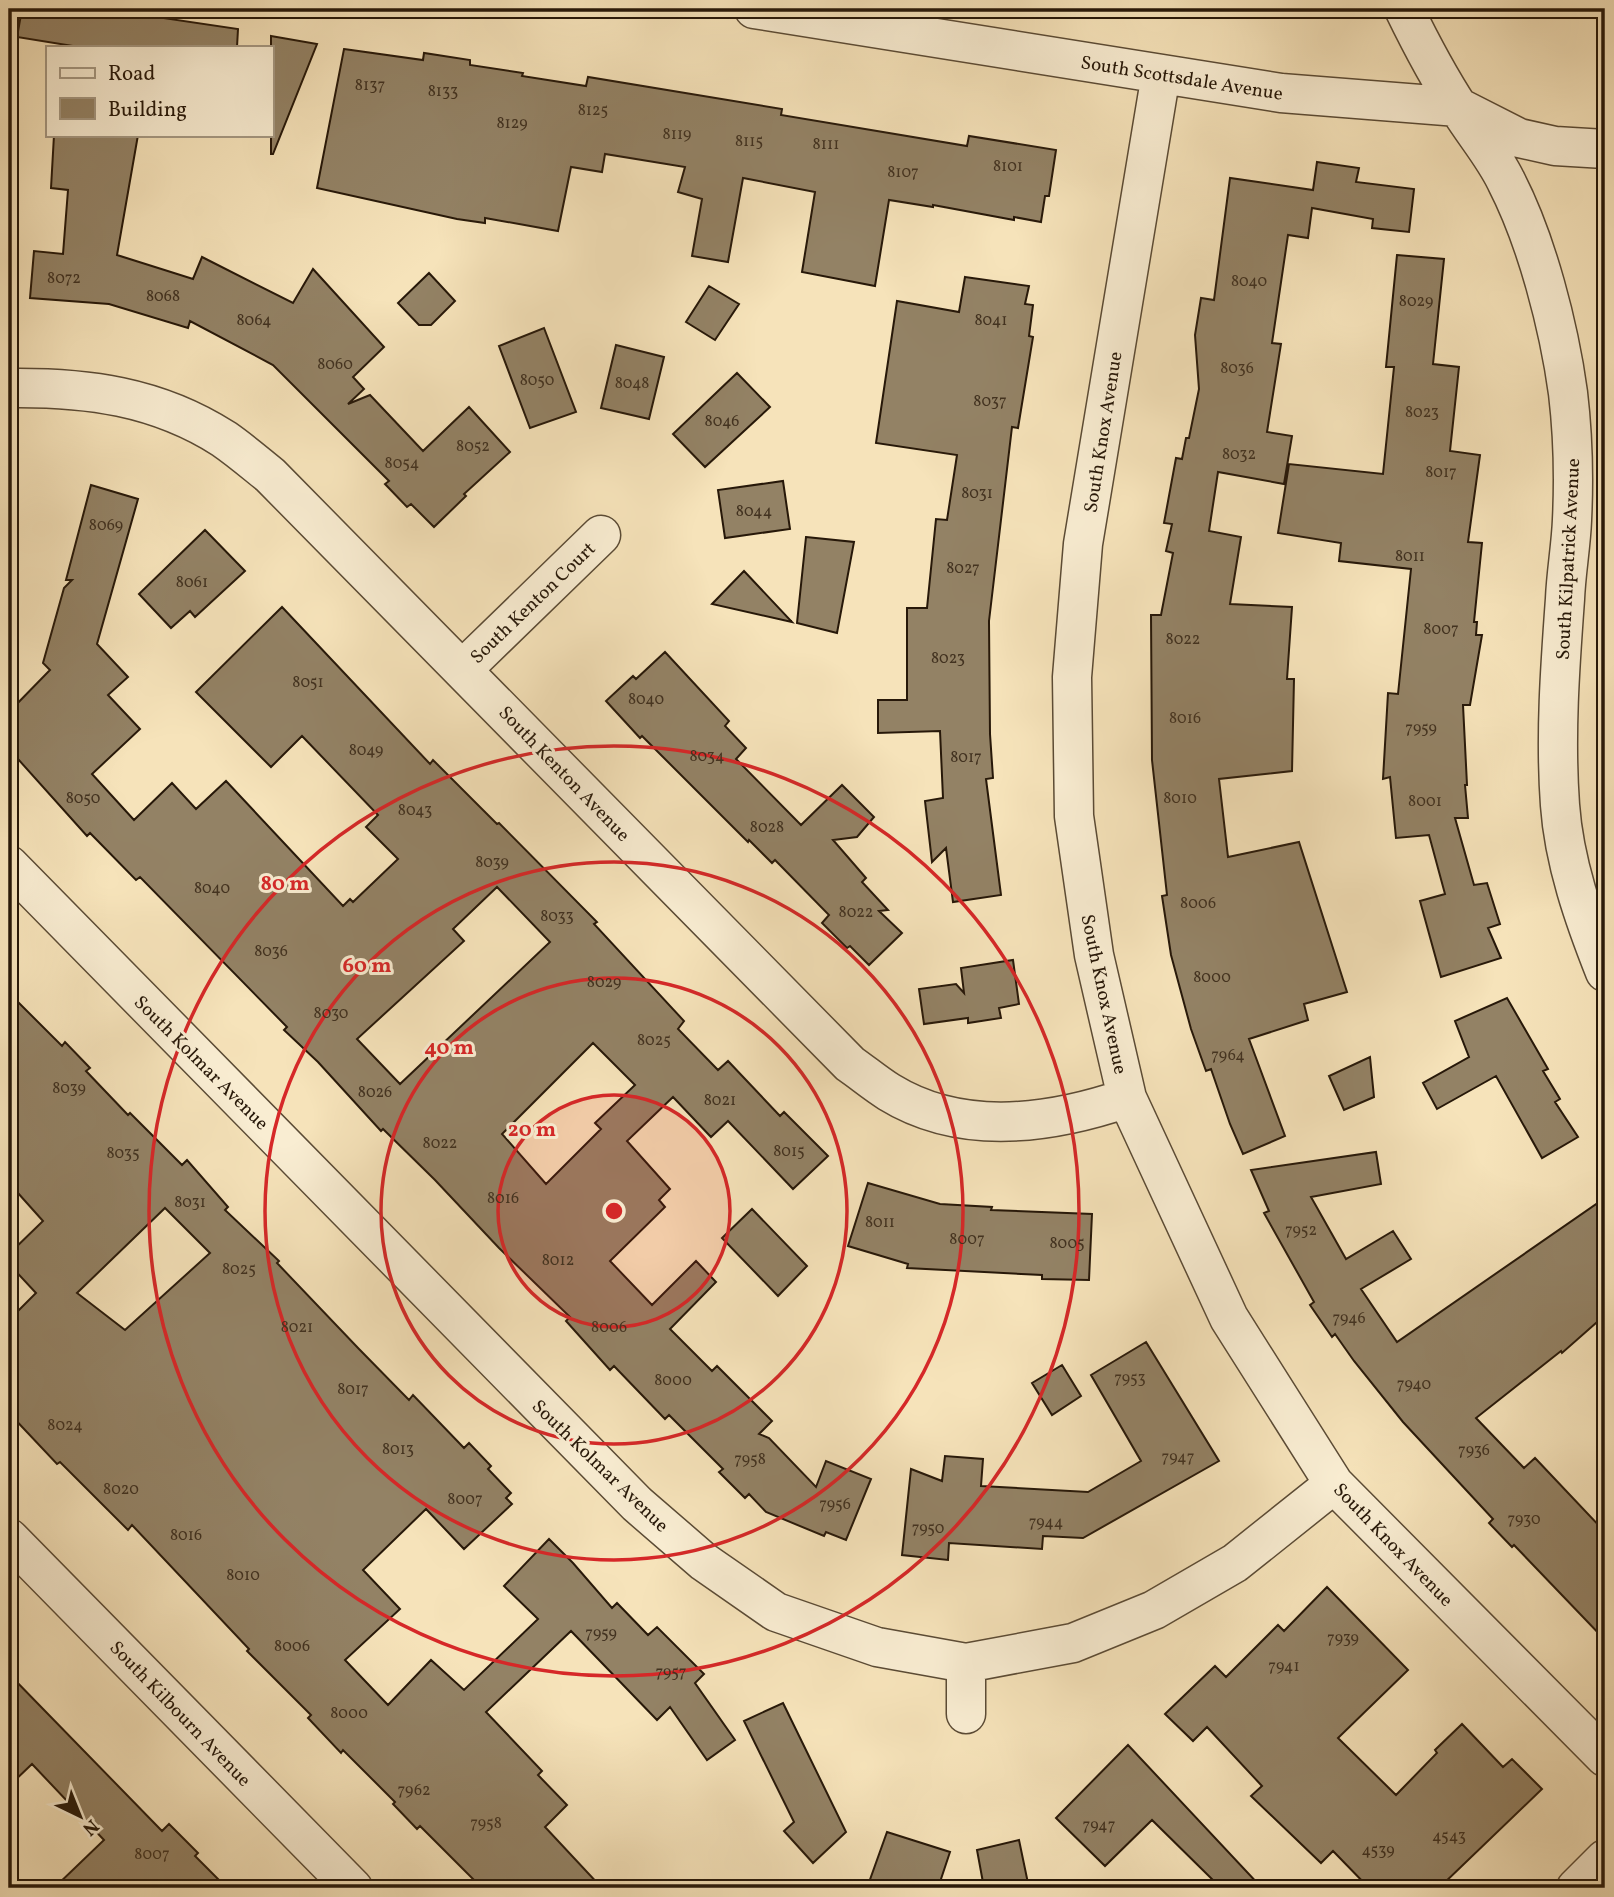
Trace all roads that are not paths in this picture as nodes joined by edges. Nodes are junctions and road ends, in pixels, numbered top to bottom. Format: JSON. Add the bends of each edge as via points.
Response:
{"nodes":[{"id":1,"x":754,"y":9,"type":"edge"},
{"id":2,"x":1404,"y":9,"type":"edge"},
{"id":3,"x":1161,"y":74,"type":"junction"},
{"id":4,"x":1458,"y":107,"type":"junction"},
{"id":5,"x":1605,"y":149,"type":"edge"},
{"id":6,"x":9,"y":388,"type":"edge"},
{"id":7,"x":601,"y":535,"type":"dead end"},
{"id":8,"x":463,"y":669,"type":"junction"},
{"id":9,"x":9,"y":865,"type":"edge"},
{"id":10,"x":1605,"y":972,"type":"edge"},
{"id":11,"x":1127,"y":1098,"type":"junction"},
{"id":12,"x":1334,"y":1484,"type":"junction"},
{"id":13,"x":9,"y":1538,"type":"edge"},
{"id":14,"x":966,"y":1663,"type":"junction"},
{"id":15,"x":966,"y":1714,"type":"dead end"},
{"id":16,"x":1605,"y":1757,"type":"edge"},
{"id":17,"x":1605,"y":1859,"type":"edge"},
{"id":18,"x":353,"y":1888,"type":"edge"},
{"id":19,"x":1576,"y":1888,"type":"edge"}],
"edges":[{"from":1,"to":3,"type":"street","name":"South Scottsdale Avenue"},
{"from":2,"to":4,"type":"street","name":"South Kilpatrick Avenue"},
{"from":3,"to":4,"type":"street","name":"South Scottsdale Avenue","via":[[1282,93]]},
{"from":3,"to":11,"type":"street","name":"South Knox Avenue","via":[[1083,544],[1072,677],[1074,816],[1094,955]]},
{"from":4,"to":5,"type":"street","name":"South Scottsdale Avenue","via":[[1519,138]]},
{"from":4,"to":10,"type":"street","name":"South Kilpatrick Avenue","via":[[1506,180],[1526,225],[1568,393],[1572,521],[1557,748],[1560,808],[1572,870]]},
{"from":6,"to":8,"type":"street","name":"South Kenton Avenue","via":[[106,393],[170,411],[223,439],[270,475]]},
{"from":7,"to":8,"type":"street","name":"South Kenton Court"},
{"from":8,"to":11,"type":"street","name":"South Kenton Avenue","via":[[842,1056],[890,1093],[942,1115],[994,1122],[1086,1112]]},
{"from":9,"to":14,"type":"street","name":"South Kolmar Avenue","via":[[628,1494],[704,1562],[776,1612],[877,1647]]},
{"from":11,"to":12,"type":"street","name":"South Knox Avenue","via":[[1228,1318]]},
{"from":12,"to":14,"type":"street","name":"South Kolmar Avenue","via":[[1235,1563],[1154,1610],[1073,1643]]},
{"from":12,"to":16,"type":"street","name":"South Knox Avenue"},
{"from":13,"to":18,"type":"street","name":"South Kilbourn Avenue"},
{"from":14,"to":15,"type":"street"},
{"from":17,"to":19,"type":"street"}]}
